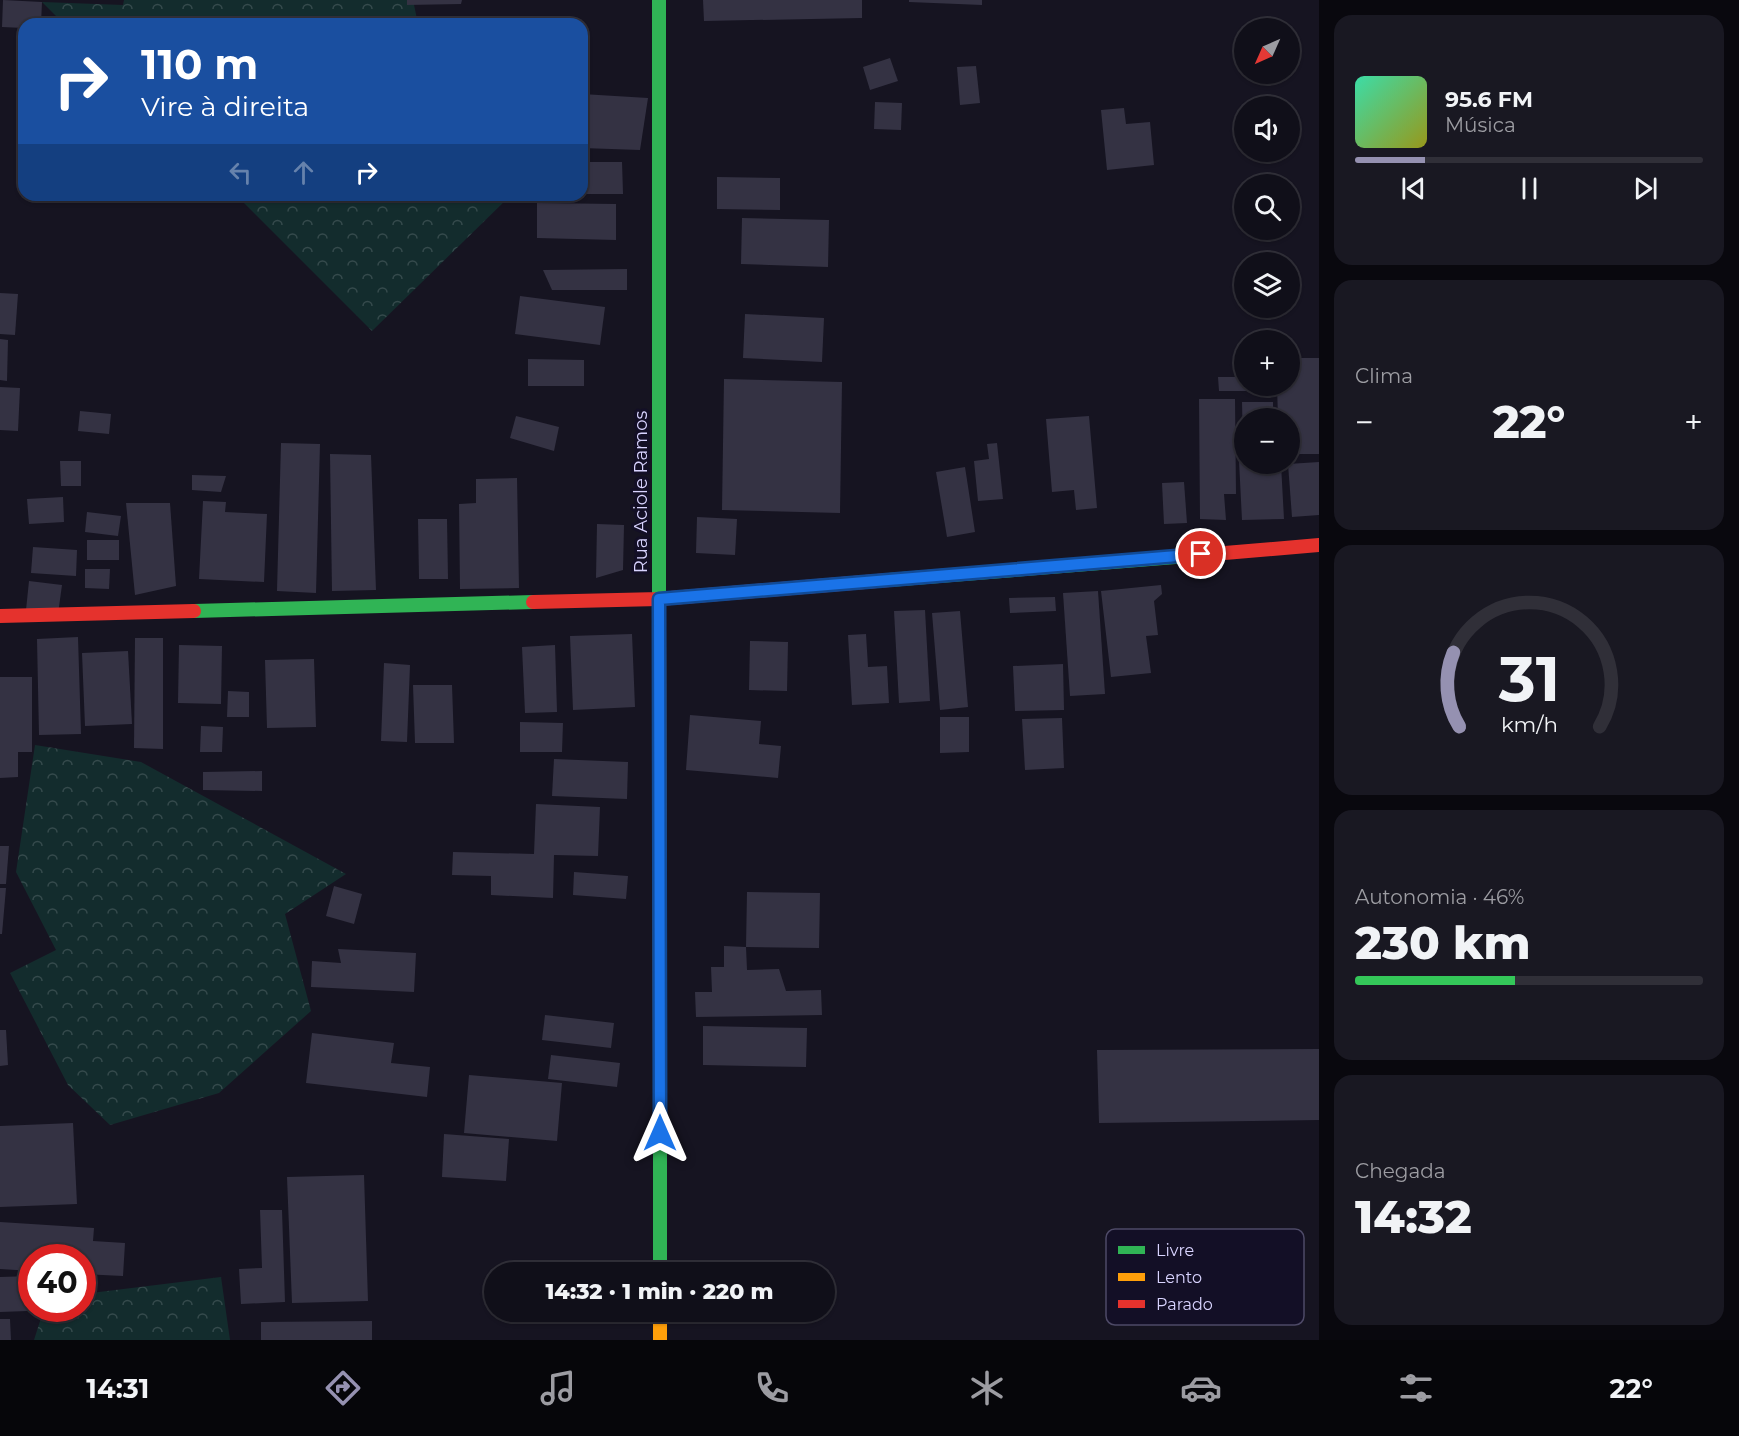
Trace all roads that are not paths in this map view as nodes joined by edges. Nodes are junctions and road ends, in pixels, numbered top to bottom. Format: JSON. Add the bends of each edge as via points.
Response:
{"nodes":[{"id":1,"x":658,"y":0,"type":"edge"},
{"id":2,"x":1319,"y":544,"type":"edge"},
{"id":3,"x":659,"y":599,"type":"junction"},
{"id":4,"x":0,"y":616,"type":"edge"},
{"id":5,"x":660,"y":1262,"type":"edge"},
{"id":6,"x":660,"y":1322,"type":"edge"},
{"id":7,"x":660,"y":1340,"type":"edge"}],
"edges":[{"from":1,"to":3,"type":"street","name":"Rua Aciole Ramos"},
{"from":2,"to":3,"type":"street"},
{"from":3,"to":4,"type":"street"},
{"from":3,"to":5,"type":"street","name":"Rua Aciole Ramos"},
{"from":6,"to":7,"type":"street"}]}
